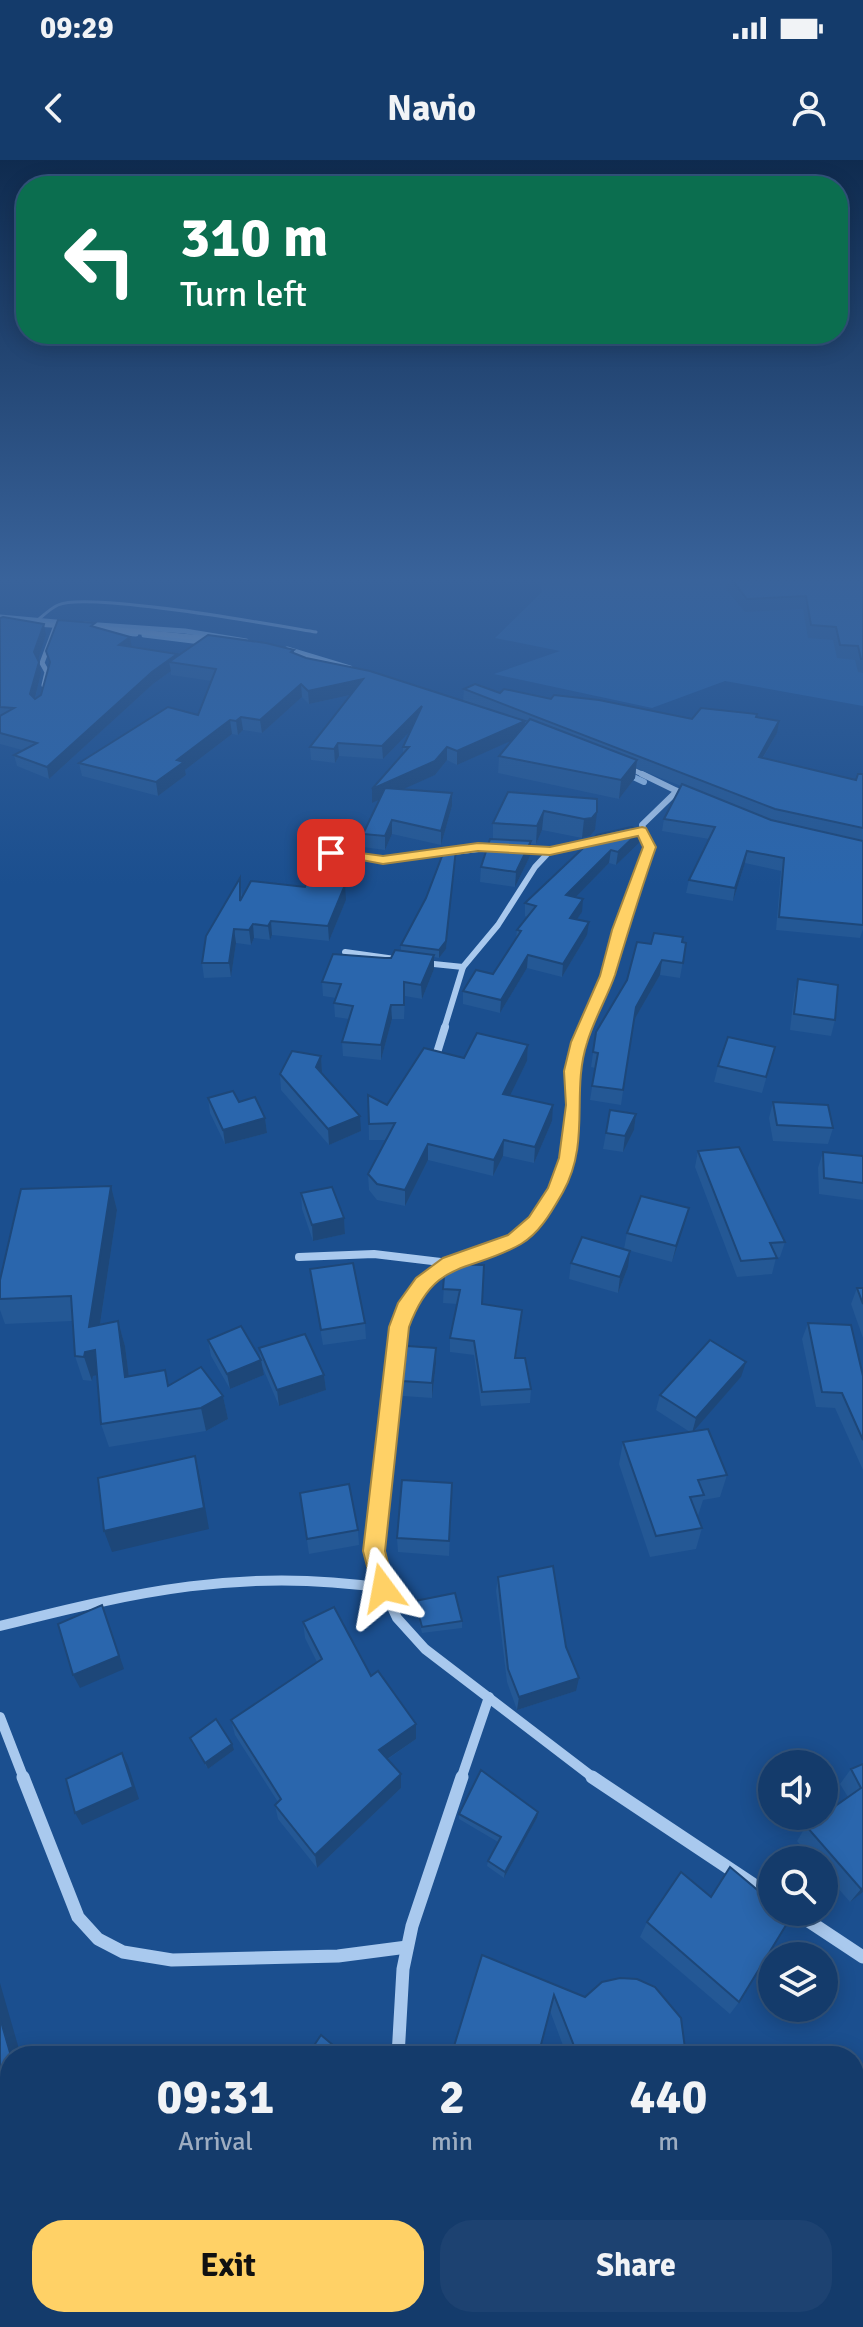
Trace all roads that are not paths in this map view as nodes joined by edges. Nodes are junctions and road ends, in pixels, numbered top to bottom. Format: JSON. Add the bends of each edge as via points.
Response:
{"nodes":[{"id":1,"x":45,"y":681,"type":"edge"},
{"id":2,"x":42,"y":693,"type":"edge"},
{"id":3,"x":615,"y":762,"type":"edge"},
{"id":4,"x":642,"y":831,"type":"junction"},
{"id":5,"x":630,"y":833,"type":"edge"},
{"id":6,"x":605,"y":840,"type":"edge"},
{"id":7,"x":302,"y":848,"type":"dead end"},
{"id":8,"x":550,"y":851,"type":"junction"},
{"id":9,"x":345,"y":952,"type":"edge"},
{"id":10,"x":404,"y":961,"type":"edge"},
{"id":11,"x":418,"y":963,"type":"edge"},
{"id":12,"x":463,"y":967,"type":"junction"},
{"id":13,"x":436,"y":1056,"type":"edge"},
{"id":14,"x":299,"y":1257,"type":"dead end"},
{"id":15,"x":449,"y":1263,"type":"junction"},
{"id":16,"x":383,"y":1588,"type":"junction"},
{"id":17,"x":0,"y":1626,"type":"edge"},
{"id":18,"x":489,"y":1697,"type":"junction"},
{"id":19,"x":0,"y":1717,"type":"edge"},
{"id":20,"x":758,"y":1888,"type":"edge"},
{"id":21,"x":816,"y":1926,"type":"edge"},
{"id":22,"x":407,"y":1947,"type":"junction"},
{"id":23,"x":863,"y":1957,"type":"edge"},
{"id":24,"x":399,"y":2046,"type":"edge"}],
"edges":[{"from":1,"to":2,"type":"street"},
{"from":3,"to":4,"type":"street","via":[[682,793],[642,825]]},
{"from":4,"to":5,"type":"street"},
{"from":4,"to":15,"type":"street","via":[[649,854],[579,1042],[572,1071],[568,1158],[556,1188],[535,1222],[514,1239]]},
{"from":6,"to":8,"type":"street"},
{"from":7,"to":8,"type":"street","via":[[383,860],[478,847]]},
{"from":8,"to":12,"type":"street"},
{"from":9,"to":10,"type":"street"},
{"from":11,"to":12,"type":"street"},
{"from":12,"to":13,"type":"street"},
{"from":14,"to":15,"type":"street","via":[[348,1252]]},
{"from":15,"to":16,"type":"street","via":[[423,1283],[399,1327],[374,1551]]},
{"from":16,"to":17,"type":"street","via":[[278,1576],[195,1581]]},
{"from":16,"to":18,"type":"street","via":[[397,1618],[425,1649]]},
{"from":18,"to":20,"type":"street","via":[[568,1761]]},
{"from":18,"to":22,"type":"street"},
{"from":19,"to":22,"type":"street","via":[[78,1917],[98,1939],[123,1952],[172,1960],[338,1956]]},
{"from":21,"to":23,"type":"street"},
{"from":22,"to":24,"type":"street"}]}
